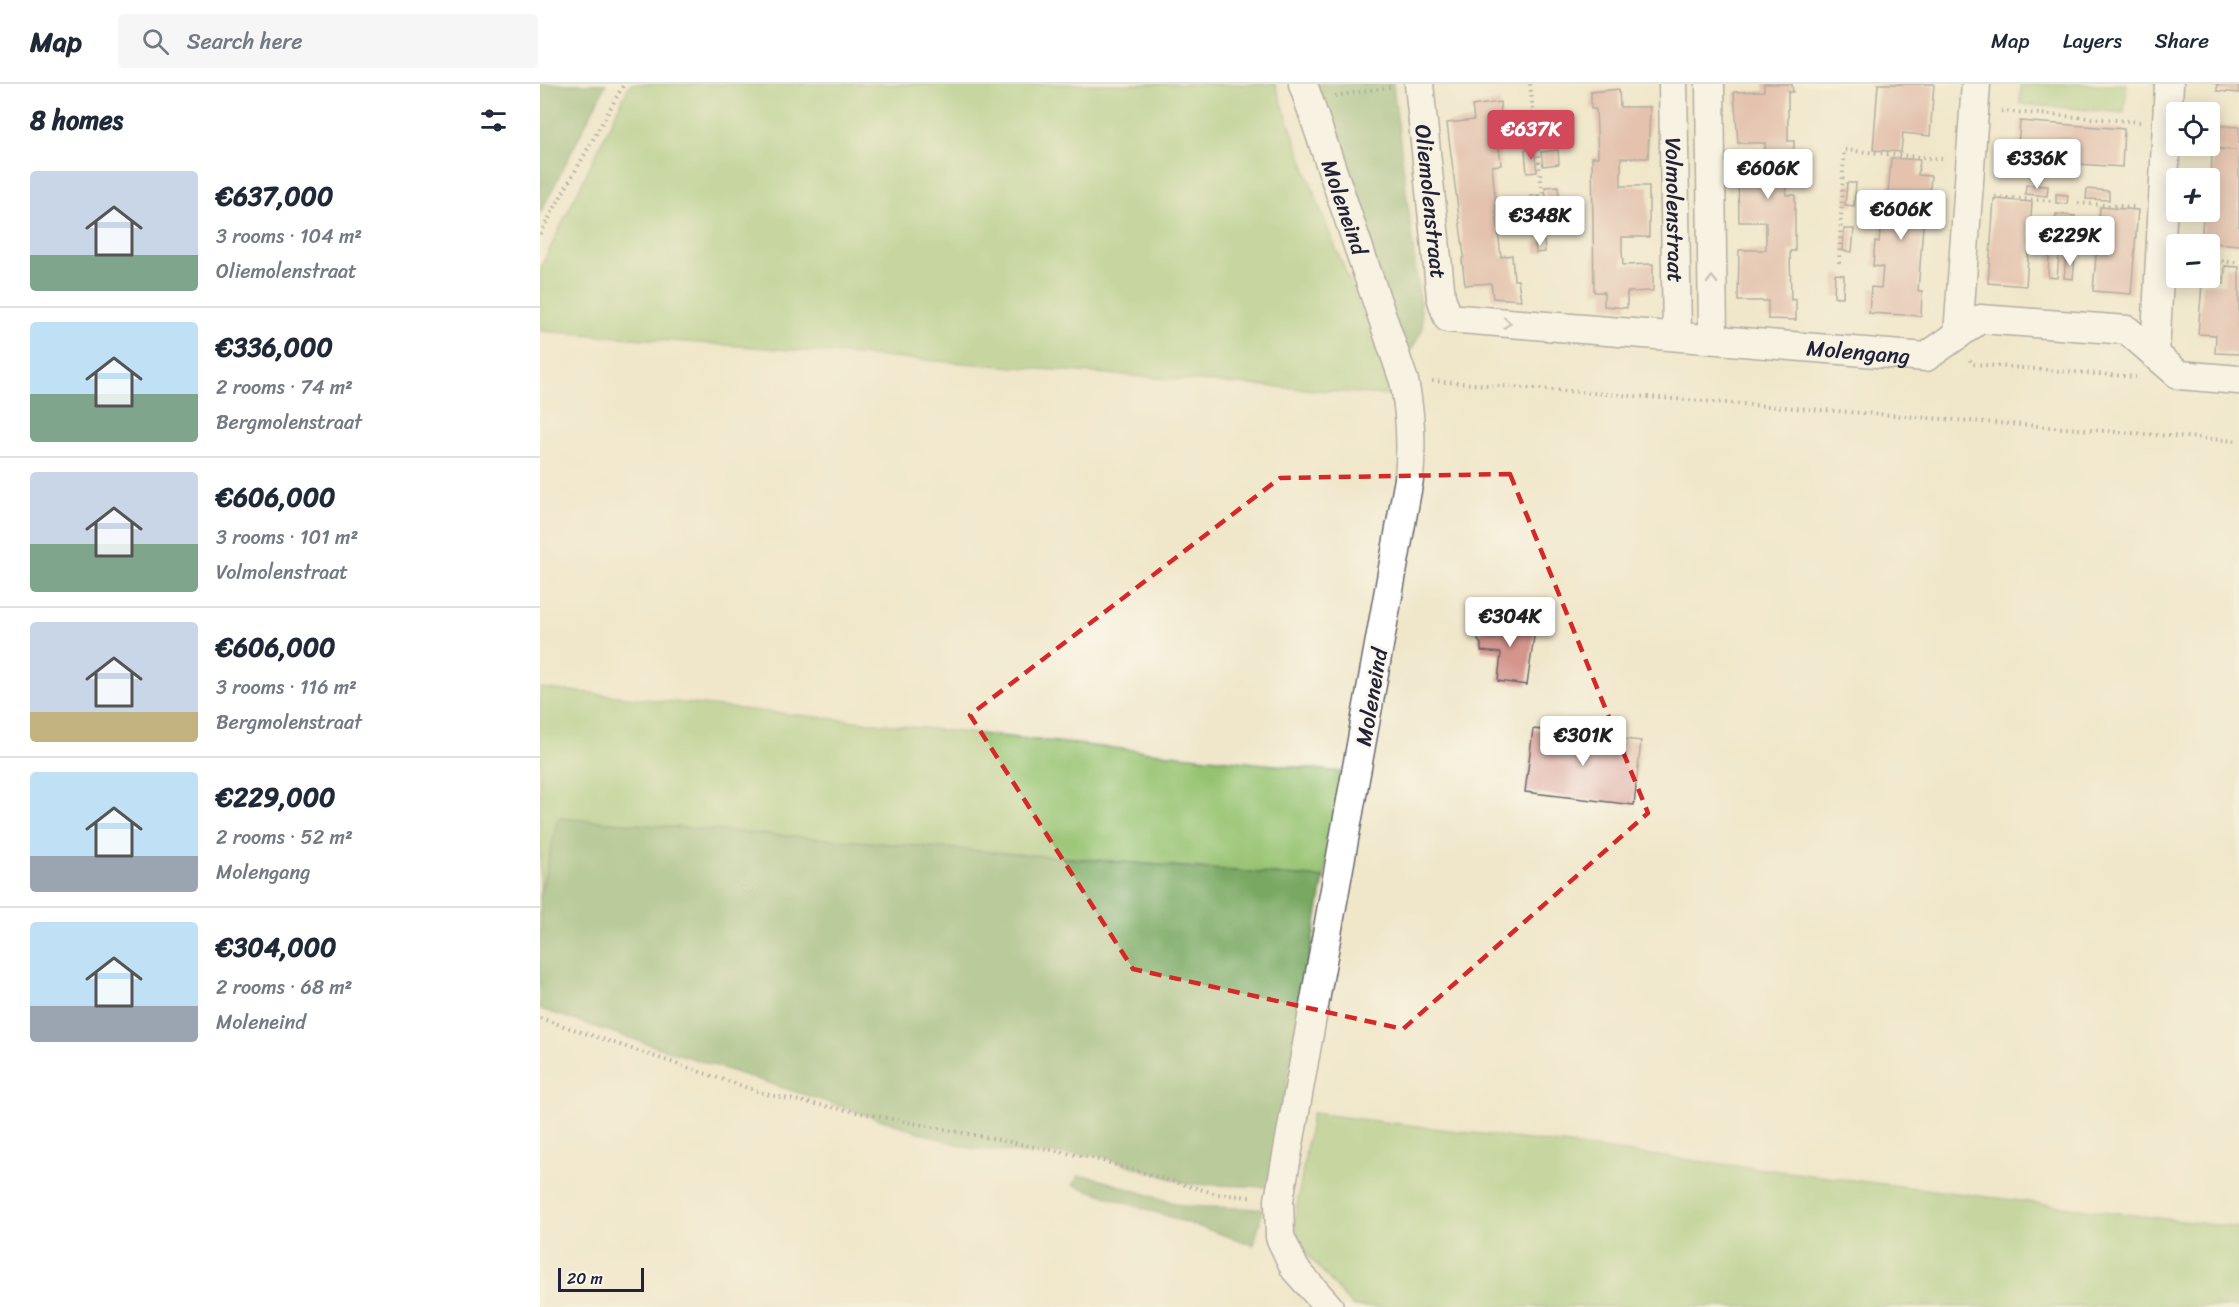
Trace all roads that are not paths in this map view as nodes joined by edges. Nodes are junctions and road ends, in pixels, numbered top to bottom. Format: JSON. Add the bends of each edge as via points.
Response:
{"nodes":[{"id":1,"x":1673,"y":84,"type":"edge"},
{"id":2,"x":1710,"y":84,"type":"edge"},
{"id":3,"x":2169,"y":84,"type":"edge"},
{"id":4,"x":1410,"y":85,"type":"edge"},
{"id":5,"x":1305,"y":92,"type":"edge"},
{"id":6,"x":1975,"y":96,"type":"edge"},
{"id":7,"x":1449,"y":318,"type":"joint"},
{"id":8,"x":1958,"y":334,"type":"junction"},
{"id":9,"x":1677,"y":336,"type":"junction"},
{"id":10,"x":1713,"y":338,"type":"junction"},
{"id":11,"x":2155,"y":355,"type":"junction"},
{"id":12,"x":2239,"y":380,"type":"edge"},
{"id":13,"x":1329,"y":1307,"type":"edge"}],
"edges":[{"from":1,"to":9,"type":"street","name":"Volmolenstraat"},
{"from":10,"to":2,"type":"street","name":"Volmolenstraat","one_way":true},
{"from":3,"to":11,"type":"street"},
{"from":4,"to":7,"type":"street","name":"Oliemolenstraat","via":[[1441,297]]},
{"from":5,"to":13,"type":"street","name":"Moleneind","via":[[1404,381],[1412,445],[1279,1200],[1280,1237],[1295,1269]]},
{"from":6,"to":8,"type":"street"},
{"from":7,"to":9,"type":"street","name":"Molengang","one_way":true},
{"from":8,"to":10,"type":"street","name":"Molengang","via":[[1926,357]]},
{"from":8,"to":11,"type":"street","name":"Molengang","via":[[1980,319],[2127,330]]},
{"from":9,"to":10,"type":"street","name":"Molengang"},
{"from":11,"to":12,"type":"street","name":"Molengang","via":[[2179,375]]}]}
